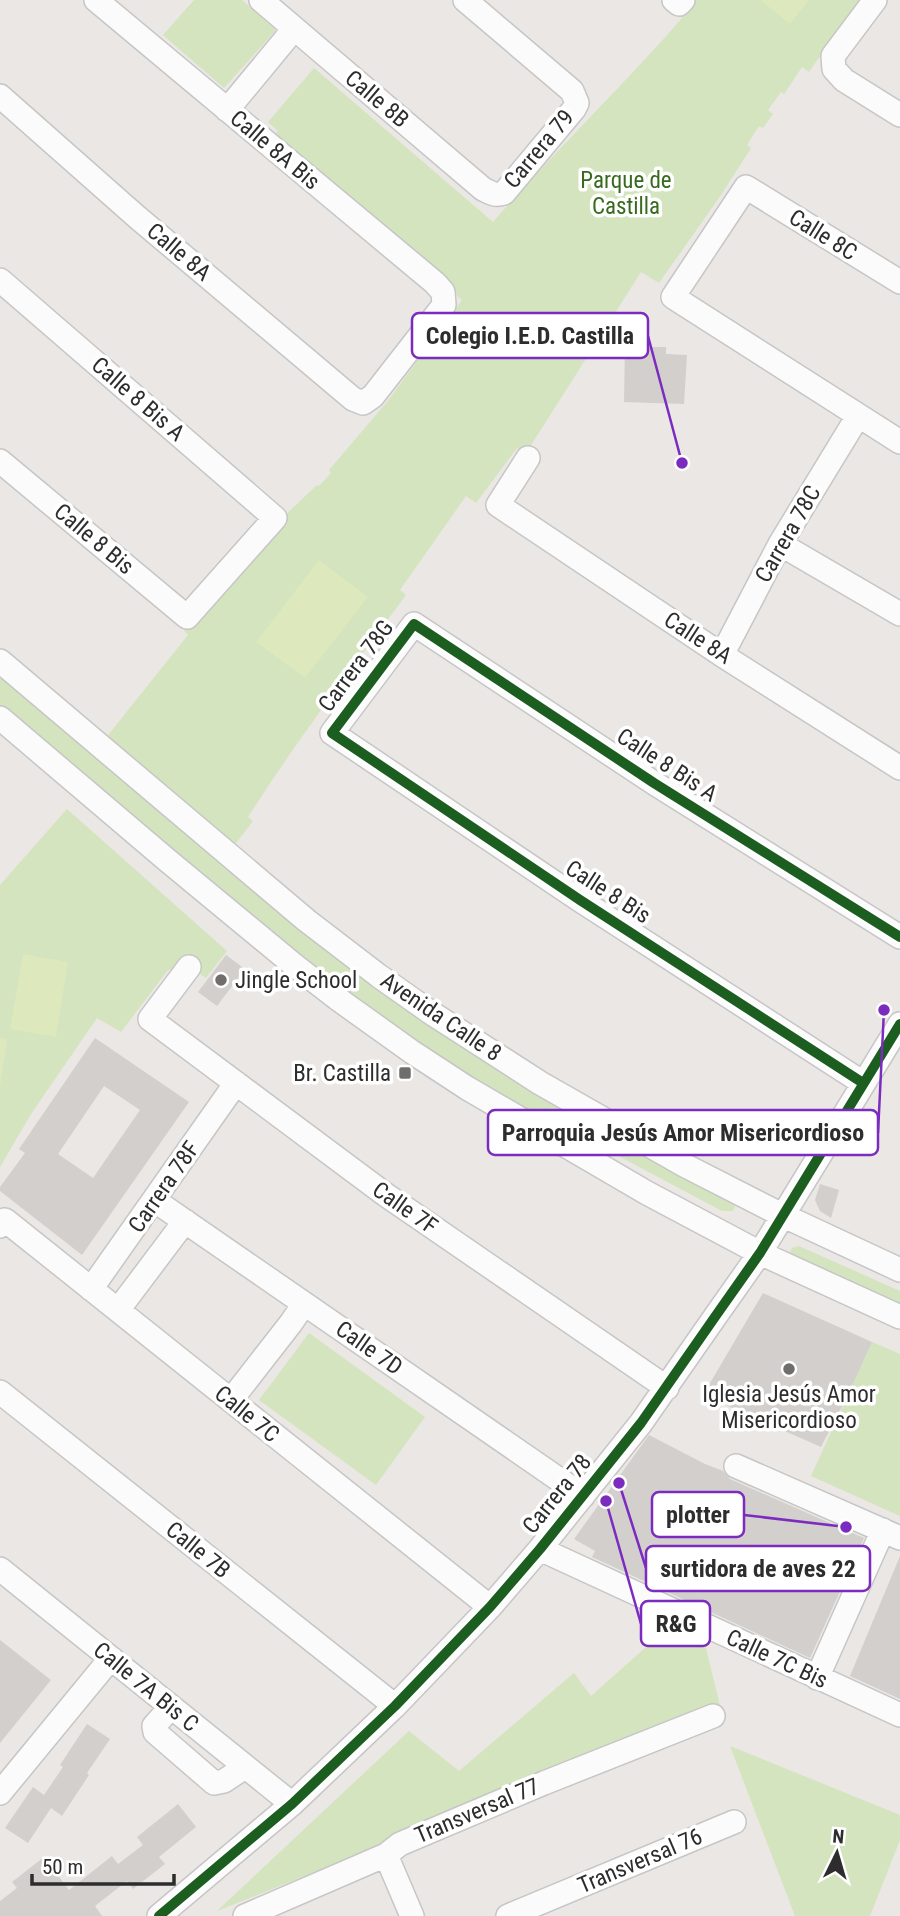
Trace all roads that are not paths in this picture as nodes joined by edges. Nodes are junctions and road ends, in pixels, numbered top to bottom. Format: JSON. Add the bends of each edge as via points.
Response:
{"nodes":[{"id":1,"x":96,"y":0,"type":"edge"},
{"id":2,"x":261,"y":0,"type":"edge"},
{"id":3,"x":465,"y":0,"type":"edge"},
{"id":4,"x":875,"y":0,"type":"edge"},
{"id":5,"x":294,"y":29,"type":"junction"},
{"id":6,"x":0,"y":96,"type":"edge"},
{"id":7,"x":227,"y":110,"type":"junction"},
{"id":8,"x":900,"y":115,"type":"edge"},
{"id":9,"x":494,"y":195,"type":"joint"},
{"id":10,"x":0,"y":280,"type":"edge"},
{"id":11,"x":900,"y":282,"type":"edge"},
{"id":12,"x":444,"y":305,"type":"joint"},
{"id":13,"x":858,"y":416,"type":"junction"},
{"id":14,"x":900,"y":442,"type":"edge"},
{"id":15,"x":528,"y":458,"type":"dead end"},
{"id":16,"x":0,"y":461,"type":"edge"},
{"id":17,"x":780,"y":544,"type":"junction"},
{"id":18,"x":900,"y":614,"type":"edge"},
{"id":19,"x":187,"y":617,"type":"joint"},
{"id":20,"x":414,"y":624,"type":"joint"},
{"id":21,"x":722,"y":655,"type":"junction"},
{"id":22,"x":0,"y":661,"type":"edge"},
{"id":23,"x":0,"y":718,"type":"edge"},
{"id":24,"x":332,"y":733,"type":"joint"},
{"id":25,"x":900,"y":768,"type":"edge"},
{"id":26,"x":900,"y":937,"type":"edge"},
{"id":27,"x":189,"y":967,"type":"dead end"},
{"id":28,"x":900,"y":1024,"type":"edge"},
{"id":29,"x":236,"y":1083,"type":"junction"},
{"id":30,"x":863,"y":1083,"type":"junction"},
{"id":31,"x":155,"y":1200,"type":"junction"},
{"id":32,"x":782,"y":1215,"type":"junction"},
{"id":33,"x":185,"y":1221,"type":"junction"},
{"id":34,"x":2,"y":1223,"type":"edge"},
{"id":35,"x":760,"y":1253,"type":"junction"},
{"id":36,"x":900,"y":1270,"type":"edge"},
{"id":37,"x":91,"y":1289,"type":"junction"},
{"id":38,"x":304,"y":1304,"type":"junction"},
{"id":39,"x":118,"y":1310,"type":"junction"},
{"id":40,"x":900,"y":1317,"type":"edge"},
{"id":41,"x":667,"y":1388,"type":"junction"},
{"id":42,"x":0,"y":1392,"type":"edge"},
{"id":43,"x":231,"y":1401,"type":"junction"},
{"id":44,"x":736,"y":1466,"type":"dead end"},
{"id":45,"x":583,"y":1496,"type":"junction"},
{"id":46,"x":892,"y":1534,"type":"edge"},
{"id":47,"x":540,"y":1549,"type":"junction"},
{"id":48,"x":0,"y":1569,"type":"edge"},
{"id":49,"x":490,"y":1607,"type":"junction"},
{"id":50,"x":111,"y":1658,"type":"junction"},
{"id":51,"x":817,"y":1678,"type":"junction"},
{"id":52,"x":395,"y":1706,"type":"junction"},
{"id":53,"x":171,"y":1707,"type":"junction"},
{"id":54,"x":900,"y":1715,"type":"edge"},
{"id":55,"x":713,"y":1716,"type":"dead end"},
{"id":56,"x":245,"y":1767,"type":"junction"},
{"id":57,"x":0,"y":1793,"type":"edge"},
{"id":58,"x":292,"y":1804,"type":"junction"},
{"id":59,"x":734,"y":1822,"type":"dead end"},
{"id":60,"x":386,"y":1855,"type":"junction"},
{"id":61,"x":282,"y":1909,"type":"edge"},
{"id":62,"x":162,"y":1915,"type":"edge"},
{"id":63,"x":245,"y":1916,"type":"edge"},
{"id":64,"x":412,"y":1916,"type":"edge"},
{"id":65,"x":508,"y":1916,"type":"edge"}],
"edges":[{"from":1,"to":7,"type":"street","name":"Calle 8A Bis"},
{"from":2,"to":5,"type":"street","name":"Calle 8B"},
{"from":3,"to":9,"type":"street","name":"Carrera 79","via":[[576,96],[574,109],[504,193]]},
{"from":4,"to":8,"type":"street","via":[[833,56],[834,69]]},
{"from":5,"to":7,"type":"street"},
{"from":5,"to":9,"type":"street","name":"Calle 8B"},
{"from":6,"to":12,"type":"street","name":"Calle 8A","via":[[353,399],[363,403],[373,396]]},
{"from":7,"to":12,"type":"street","name":"Calle 8A Bis","via":[[435,284],[443,292]]},
{"from":10,"to":19,"type":"street","name":"Calle 8 Bis A","via":[[275,518]]},
{"from":11,"to":13,"type":"street","name":"Calle 8C","via":[[746,187],[673,297]]},
{"from":13,"to":14,"type":"street"},
{"from":13,"to":17,"type":"street","name":"Carrera 78C"},
{"from":15,"to":21,"type":"street","name":"Calle 8A","via":[[498,505]]},
{"from":16,"to":19,"type":"street","name":"Calle 8 Bis"},
{"from":17,"to":18,"type":"street"},
{"from":17,"to":21,"type":"street","name":"Carrera 78C"},
{"from":20,"to":24,"type":"street","name":"Carrera 78G"},
{"from":20,"to":26,"type":"street","name":"Calle 8 Bis A","via":[[654,783]]},
{"from":21,"to":25,"type":"street","name":"Calle 8A"},
{"from":22,"to":32,"type":"street","name":"Avenida Calle 8","via":[[306,920],[379,976],[540,1083]]},
{"from":23,"to":35,"type":"street","name":"Avenida Calle 8","via":[[241,922],[393,1039],[597,1165]]},
{"from":24,"to":30,"type":"street","name":"Calle 8 Bis"},
{"from":27,"to":29,"type":"street","name":"Calle 7F","via":[[150,1020]]},
{"from":28,"to":30,"type":"street","name":"Carrera 78"},
{"from":29,"to":31,"type":"street","name":"Carrera 78F"},
{"from":29,"to":41,"type":"street","name":"Calle 7F","via":[[386,1195]]},
{"from":30,"to":32,"type":"street","name":"Carrera 78"},
{"from":31,"to":33,"type":"street","name":"Calle 7D"},
{"from":31,"to":37,"type":"street","name":"Carrera 78F"},
{"from":32,"to":35,"type":"street","name":"Carrera 78"},
{"from":32,"to":36,"type":"street","name":"Avenida Calle 8"},
{"from":33,"to":38,"type":"street","name":"Calle 7D"},
{"from":33,"to":39,"type":"street"},
{"from":34,"to":37,"type":"street","name":"Calle 7C"},
{"from":35,"to":40,"type":"street","name":"Avenida Calle 8"},
{"from":35,"to":41,"type":"street","name":"Carrera 78"},
{"from":37,"to":39,"type":"street","name":"Calle 7C"},
{"from":38,"to":43,"type":"street"},
{"from":38,"to":45,"type":"street","name":"Calle 7D"},
{"from":39,"to":43,"type":"street","name":"Calle 7C"},
{"from":41,"to":45,"type":"street","name":"Carrera 78"},
{"from":42,"to":52,"type":"street","name":"Calle 7B"},
{"from":43,"to":49,"type":"street","name":"Calle 7C"},
{"from":44,"to":46,"type":"street"},
{"from":45,"to":47,"type":"street","name":"Carrera 78"},
{"from":46,"to":51,"type":"street"},
{"from":47,"to":49,"type":"street","name":"Carrera 78"},
{"from":47,"to":51,"type":"street","name":"Calle 7C Bis"},
{"from":48,"to":50,"type":"street","name":"Calle 7A Bis C"},
{"from":49,"to":52,"type":"street","name":"Carrera 78"},
{"from":50,"to":53,"type":"street","name":"Calle 7A Bis C"},
{"from":50,"to":57,"type":"street"},
{"from":51,"to":54,"type":"street","name":"Calle 7C Bis"},
{"from":52,"to":58,"type":"street","name":"Carrera 78"},
{"from":53,"to":56,"type":"street","name":"Calle 7A Bis C"},
{"from":53,"to":56,"type":"street","via":[[154,1726],[155,1732],[214,1783]]},
{"from":55,"to":60,"type":"street","name":"Transversal 77","via":[[400,1844]]},
{"from":56,"to":58,"type":"street","name":"Calle 7A Bis C"},
{"from":58,"to":62,"type":"street","name":"Carrera 78"},
{"from":59,"to":65,"type":"street","name":"Transversal 76"},
{"from":60,"to":61,"type":"street","name":"Transversal 77"},
{"from":60,"to":64,"type":"street"},
{"from":61,"to":63,"type":"street","name":"Transversal 77"}]}
